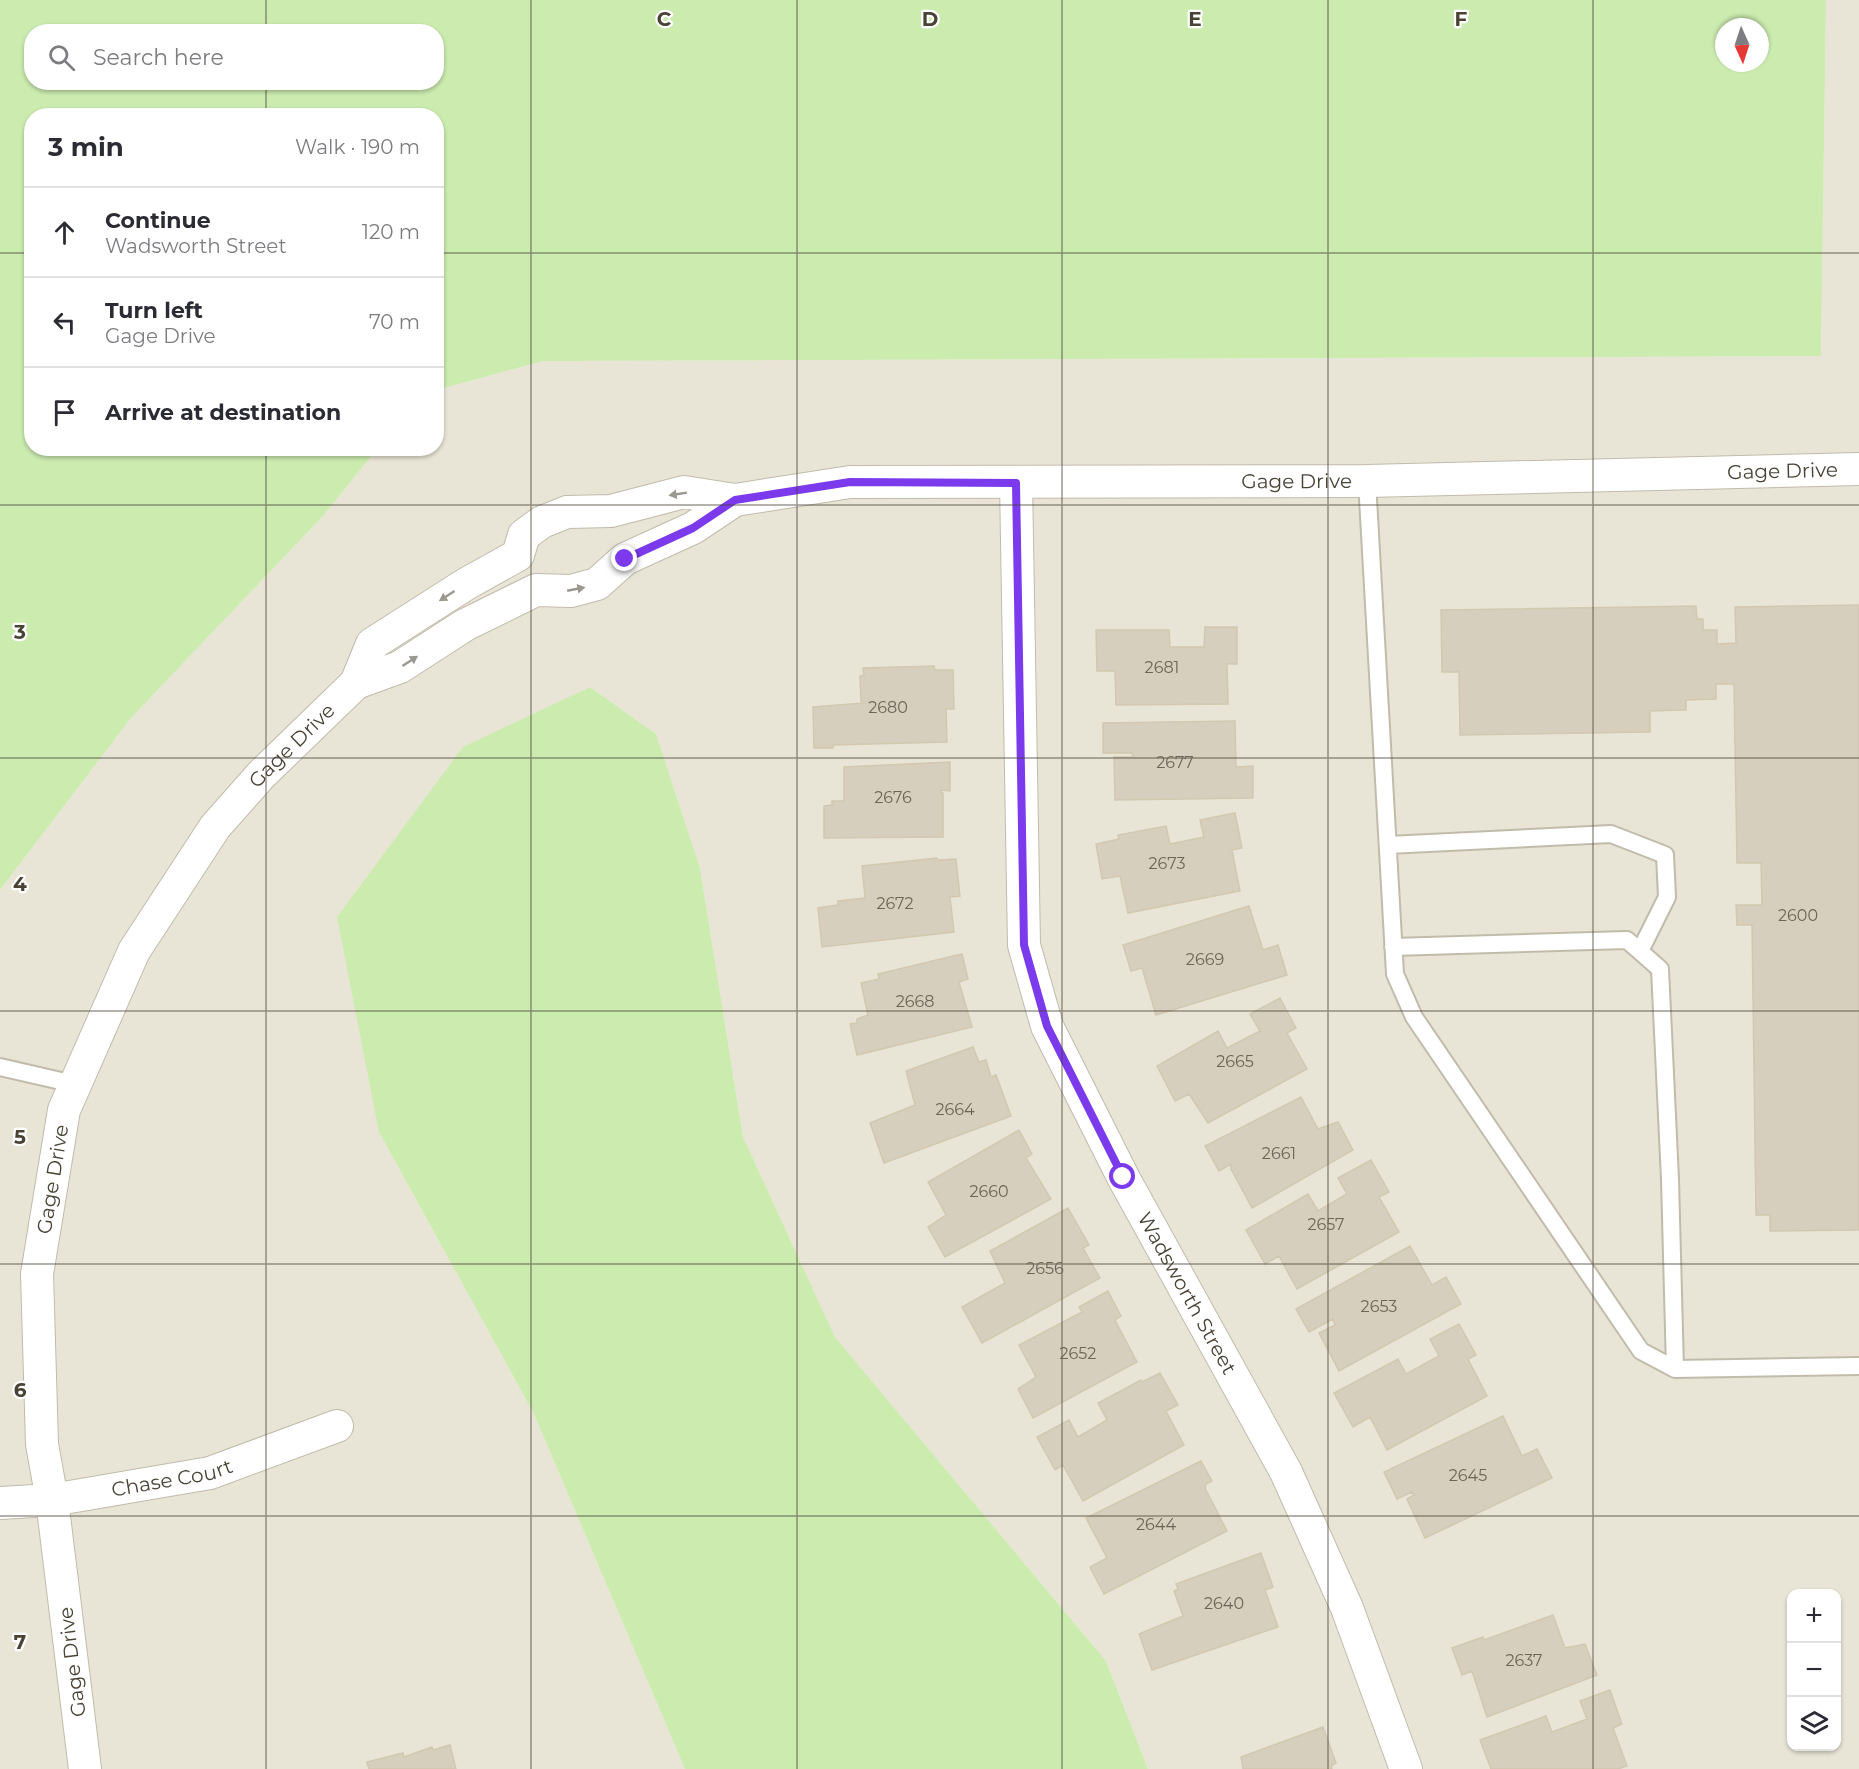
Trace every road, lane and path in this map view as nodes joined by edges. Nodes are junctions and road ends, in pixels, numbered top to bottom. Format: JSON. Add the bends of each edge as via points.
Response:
{"nodes":[{"id":1,"x":1859,"y":469,"type":"edge"},
{"id":2,"x":1367,"y":481,"type":"junction"},
{"id":3,"x":1016,"y":483,"type":"junction"},
{"id":4,"x":735,"y":500,"type":"junction"},
{"id":5,"x":518,"y":555,"type":"junction"},
{"id":6,"x":536,"y":590,"type":"junction"},
{"id":7,"x":356,"y":683,"type":"junction"},
{"id":8,"x":1388,"y":845,"type":"junction"},
{"id":9,"x":1393,"y":947,"type":"junction"},
{"id":10,"x":1640,"y":951,"type":"junction"},
{"id":11,"x":0,"y":1067,"type":"edge"},
{"id":12,"x":74,"y":1084,"type":"junction"},
{"id":13,"x":1859,"y":1366,"type":"edge"},
{"id":14,"x":1675,"y":1369,"type":"junction"},
{"id":15,"x":337,"y":1426,"type":"dead end"},
{"id":16,"x":52,"y":1500,"type":"junction"},
{"id":17,"x":0,"y":1503,"type":"edge"},
{"id":18,"x":85,"y":1769,"type":"edge"},
{"id":19,"x":1406,"y":1769,"type":"edge"}],
"edges":[{"from":1,"to":2,"type":"street","name":"Gage Drive"},
{"from":2,"to":3,"type":"street","name":"Gage Drive"},
{"from":2,"to":8,"type":"lane"},
{"from":3,"to":4,"type":"street","name":"Gage Drive","via":[[850,482]]},
{"from":3,"to":19,"type":"street","name":"Wadsworth Street","via":[[1024,945],[1047,1026],[1123,1177],[1286,1472],[1347,1608]]},
{"from":4,"to":5,"type":"street","name":"Gage Drive","one_way":true,"via":[[684,492],[611,511],[567,513],[542,522],[524,536]]},
{"from":6,"to":4,"type":"street","name":"Gage Drive","one_way":true,"via":[[572,591],[597,584],[625,559],[693,528]]},
{"from":5,"to":6,"type":"street"},
{"from":5,"to":7,"type":"street","name":"Gage Drive","one_way":true,"via":[[372,644]]},
{"from":7,"to":6,"type":"street","name":"Gage Drive","one_way":true,"via":[[400,668],[465,625]]},
{"from":7,"to":12,"type":"street","name":"Gage Drive","via":[[261,775],[215,827],[134,951]]},
{"from":8,"to":9,"type":"lane"},
{"from":8,"to":10,"type":"lane","via":[[1611,834],[1665,855],[1667,897]]},
{"from":9,"to":10,"type":"lane","via":[[1627,940]]},
{"from":9,"to":14,"type":"lane","via":[[1395,974],[1414,1017],[1641,1351]]},
{"from":10,"to":14,"type":"lane","via":[[1660,969]]},
{"from":11,"to":12,"type":"lane"},
{"from":12,"to":16,"type":"street","name":"Gage Drive","via":[[64,1110],[37,1275],[42,1444]]},
{"from":13,"to":14,"type":"lane"},
{"from":15,"to":16,"type":"street","name":"Chase Court","via":[[210,1473]]},
{"from":16,"to":17,"type":"street","name":"Chase Court"},
{"from":16,"to":18,"type":"street","name":"Gage Drive"}]}
